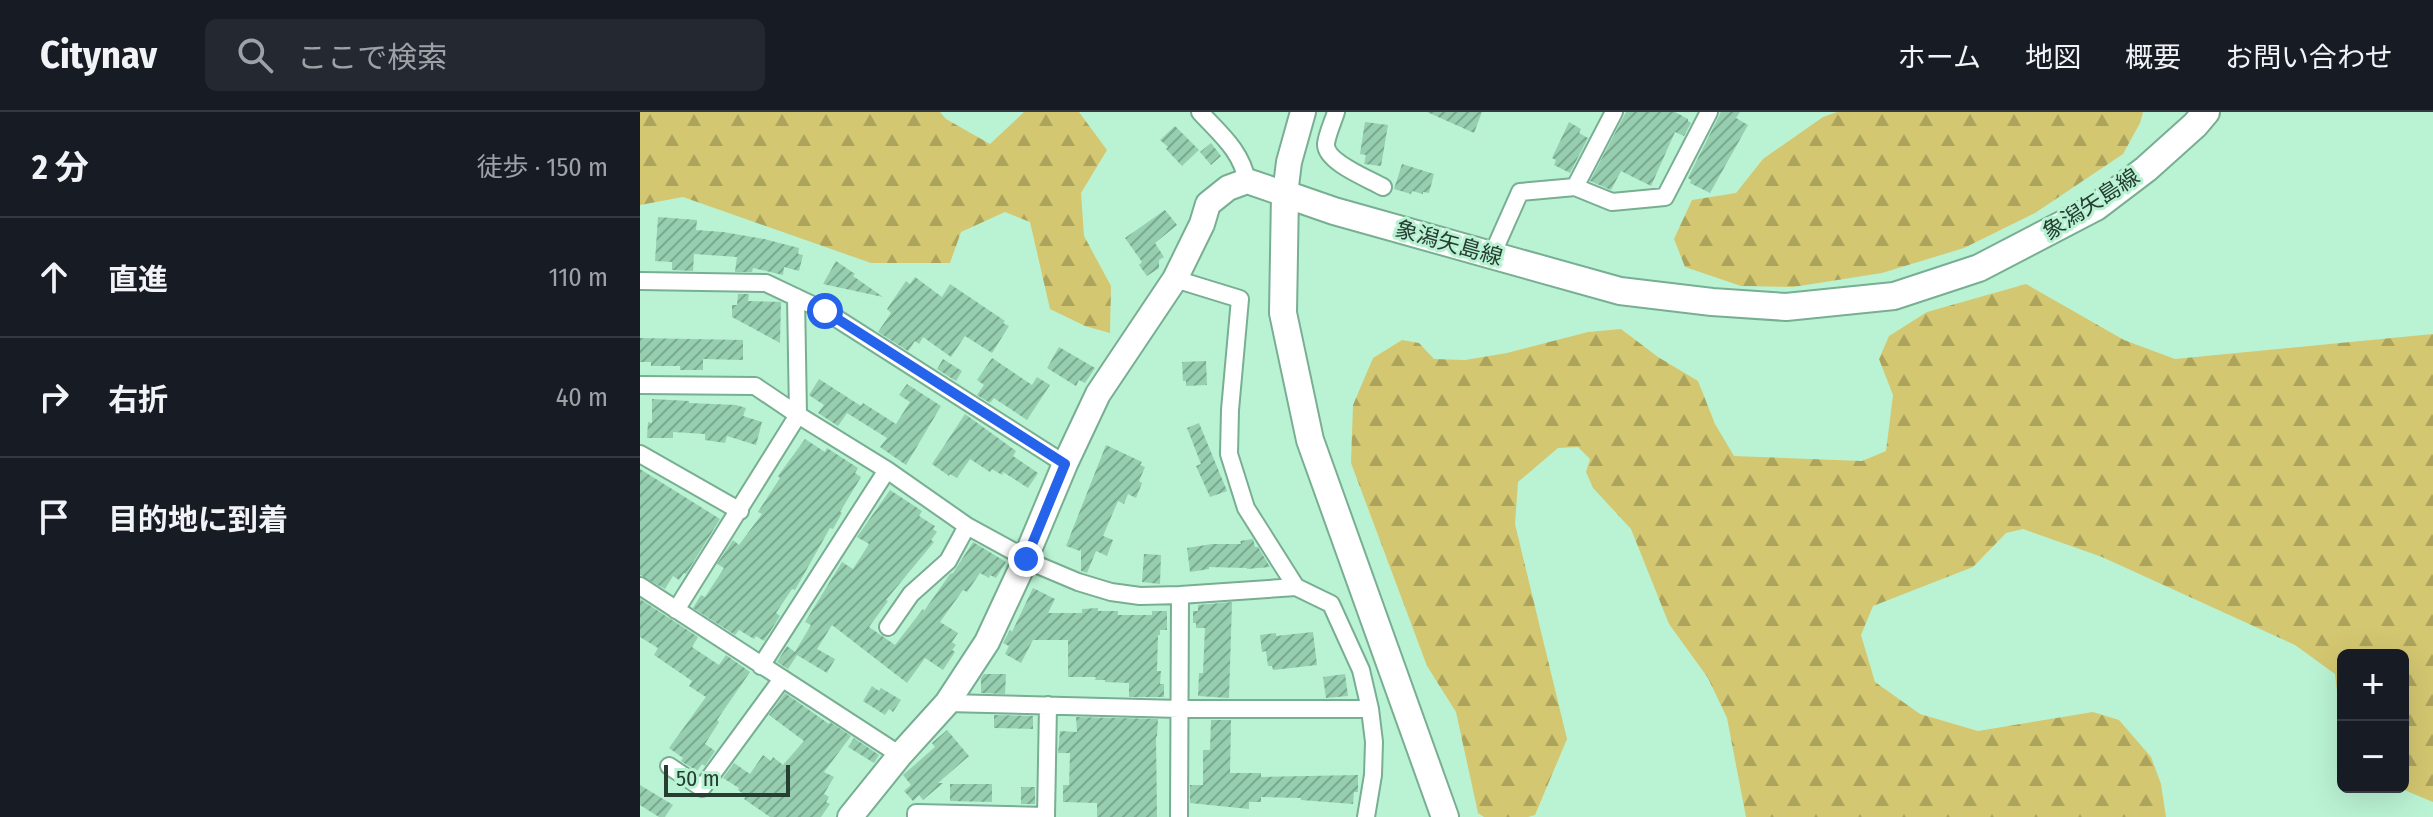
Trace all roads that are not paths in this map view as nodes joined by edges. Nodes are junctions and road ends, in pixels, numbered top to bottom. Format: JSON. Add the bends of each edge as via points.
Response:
{"nodes":[{"id":1,"x":1200,"y":112,"type":"edge"},
{"id":2,"x":1303,"y":112,"type":"edge"},
{"id":3,"x":1336,"y":112,"type":"edge"},
{"id":4,"x":1614,"y":112,"type":"edge"},
{"id":5,"x":1709,"y":112,"type":"edge"},
{"id":6,"x":2206,"y":112,"type":"edge"},
{"id":7,"x":1247,"y":181,"type":"junction"},
{"id":8,"x":1383,"y":187,"type":"dead end"},
{"id":9,"x":1575,"y":187,"type":"junction"},
{"id":10,"x":1285,"y":194,"type":"junction"},
{"id":11,"x":1492,"y":255,"type":"junction"},
{"id":12,"x":1175,"y":279,"type":"junction"},
{"id":13,"x":640,"y":281,"type":"edge"},
{"id":14,"x":796,"y":297,"type":"junction"},
{"id":15,"x":640,"y":385,"type":"edge"},
{"id":16,"x":798,"y":415,"type":"junction"},
{"id":17,"x":640,"y":454,"type":"edge"},
{"id":18,"x":1065,"y":464,"type":"junction"},
{"id":19,"x":887,"y":470,"type":"junction"},
{"id":20,"x":740,"y":511,"type":"junction"},
{"id":21,"x":967,"y":526,"type":"junction"},
{"id":22,"x":1026,"y":559,"type":"junction"},
{"id":23,"x":640,"y":586,"type":"edge"},
{"id":24,"x":1296,"y":587,"type":"junction"},
{"id":25,"x":1180,"y":595,"type":"junction"},
{"id":26,"x":676,"y":610,"type":"junction"},
{"id":27,"x":888,"y":627,"type":"dead end"},
{"id":28,"x":761,"y":666,"type":"junction"},
{"id":29,"x":782,"y":679,"type":"junction"},
{"id":30,"x":947,"y":703,"type":"junction"},
{"id":31,"x":1048,"y":705,"type":"junction"},
{"id":32,"x":1180,"y":709,"type":"junction"},
{"id":33,"x":1370,"y":709,"type":"junction"},
{"id":34,"x":900,"y":755,"type":"junction"},
{"id":35,"x":669,"y":766,"type":"dead end"},
{"id":36,"x":1046,"y":816,"type":"edge"},
{"id":37,"x":850,"y":817,"type":"edge"},
{"id":38,"x":916,"y":817,"type":"edge"},
{"id":39,"x":1179,"y":817,"type":"edge"},
{"id":40,"x":1366,"y":817,"type":"edge"},
{"id":41,"x":1445,"y":817,"type":"edge"}],
"edges":[{"from":1,"to":7,"type":"street","via":[[1237,153]]},
{"from":2,"to":10,"type":"street"},
{"from":3,"to":8,"type":"street","via":[[1328,151],[1337,162]]},
{"from":4,"to":9,"type":"street"},
{"from":5,"to":9,"type":"street","via":[[1665,197],[1612,202]]},
{"from":6,"to":11,"type":"main road","name":"象潟矢島線","via":[[2096,207],[1979,268],[1894,296],[1786,307],[1712,302],[1620,291]]},
{"from":7,"to":10,"type":"street"},
{"from":7,"to":12,"type":"street","via":[[1208,204]]},
{"from":9,"to":11,"type":"street","via":[[1520,192]]},
{"from":10,"to":11,"type":"main road","name":"象潟矢島線"},
{"from":10,"to":41,"type":"main road","via":[[1283,313],[1310,440]]},
{"from":12,"to":18,"type":"street","via":[[1098,394]]},
{"from":12,"to":24,"type":"street","via":[[1240,299],[1229,454],[1246,508]]},
{"from":13,"to":14,"type":"street","via":[[766,283]]},
{"from":14,"to":16,"type":"street"},
{"from":14,"to":18,"type":"street"},
{"from":15,"to":16,"type":"street","via":[[755,386]]},
{"from":16,"to":19,"type":"street"},
{"from":16,"to":20,"type":"street"},
{"from":17,"to":20,"type":"street"},
{"from":18,"to":22,"type":"street"},
{"from":19,"to":21,"type":"street"},
{"from":19,"to":28,"type":"street"},
{"from":20,"to":26,"type":"street"},
{"from":21,"to":22,"type":"street"},
{"from":21,"to":27,"type":"street","via":[[948,561],[911,594]]},
{"from":22,"to":25,"type":"street","via":[[1111,592]]},
{"from":22,"to":30,"type":"street","via":[[987,642]]},
{"from":23,"to":26,"type":"street"},
{"from":24,"to":25,"type":"street"},
{"from":24,"to":33,"type":"street","via":[[1331,604],[1361,670]]},
{"from":25,"to":32,"type":"street"},
{"from":26,"to":28,"type":"street"},
{"from":28,"to":29,"type":"street"},
{"from":29,"to":34,"type":"street"},
{"from":29,"to":35,"type":"street","via":[[702,788]]},
{"from":30,"to":31,"type":"street"},
{"from":30,"to":34,"type":"street"},
{"from":31,"to":32,"type":"street"},
{"from":31,"to":36,"type":"street"},
{"from":32,"to":33,"type":"street"},
{"from":32,"to":39,"type":"street"},
{"from":33,"to":40,"type":"street","via":[[1373,775]]},
{"from":34,"to":37,"type":"street"},
{"from":36,"to":38,"type":"street"}]}
